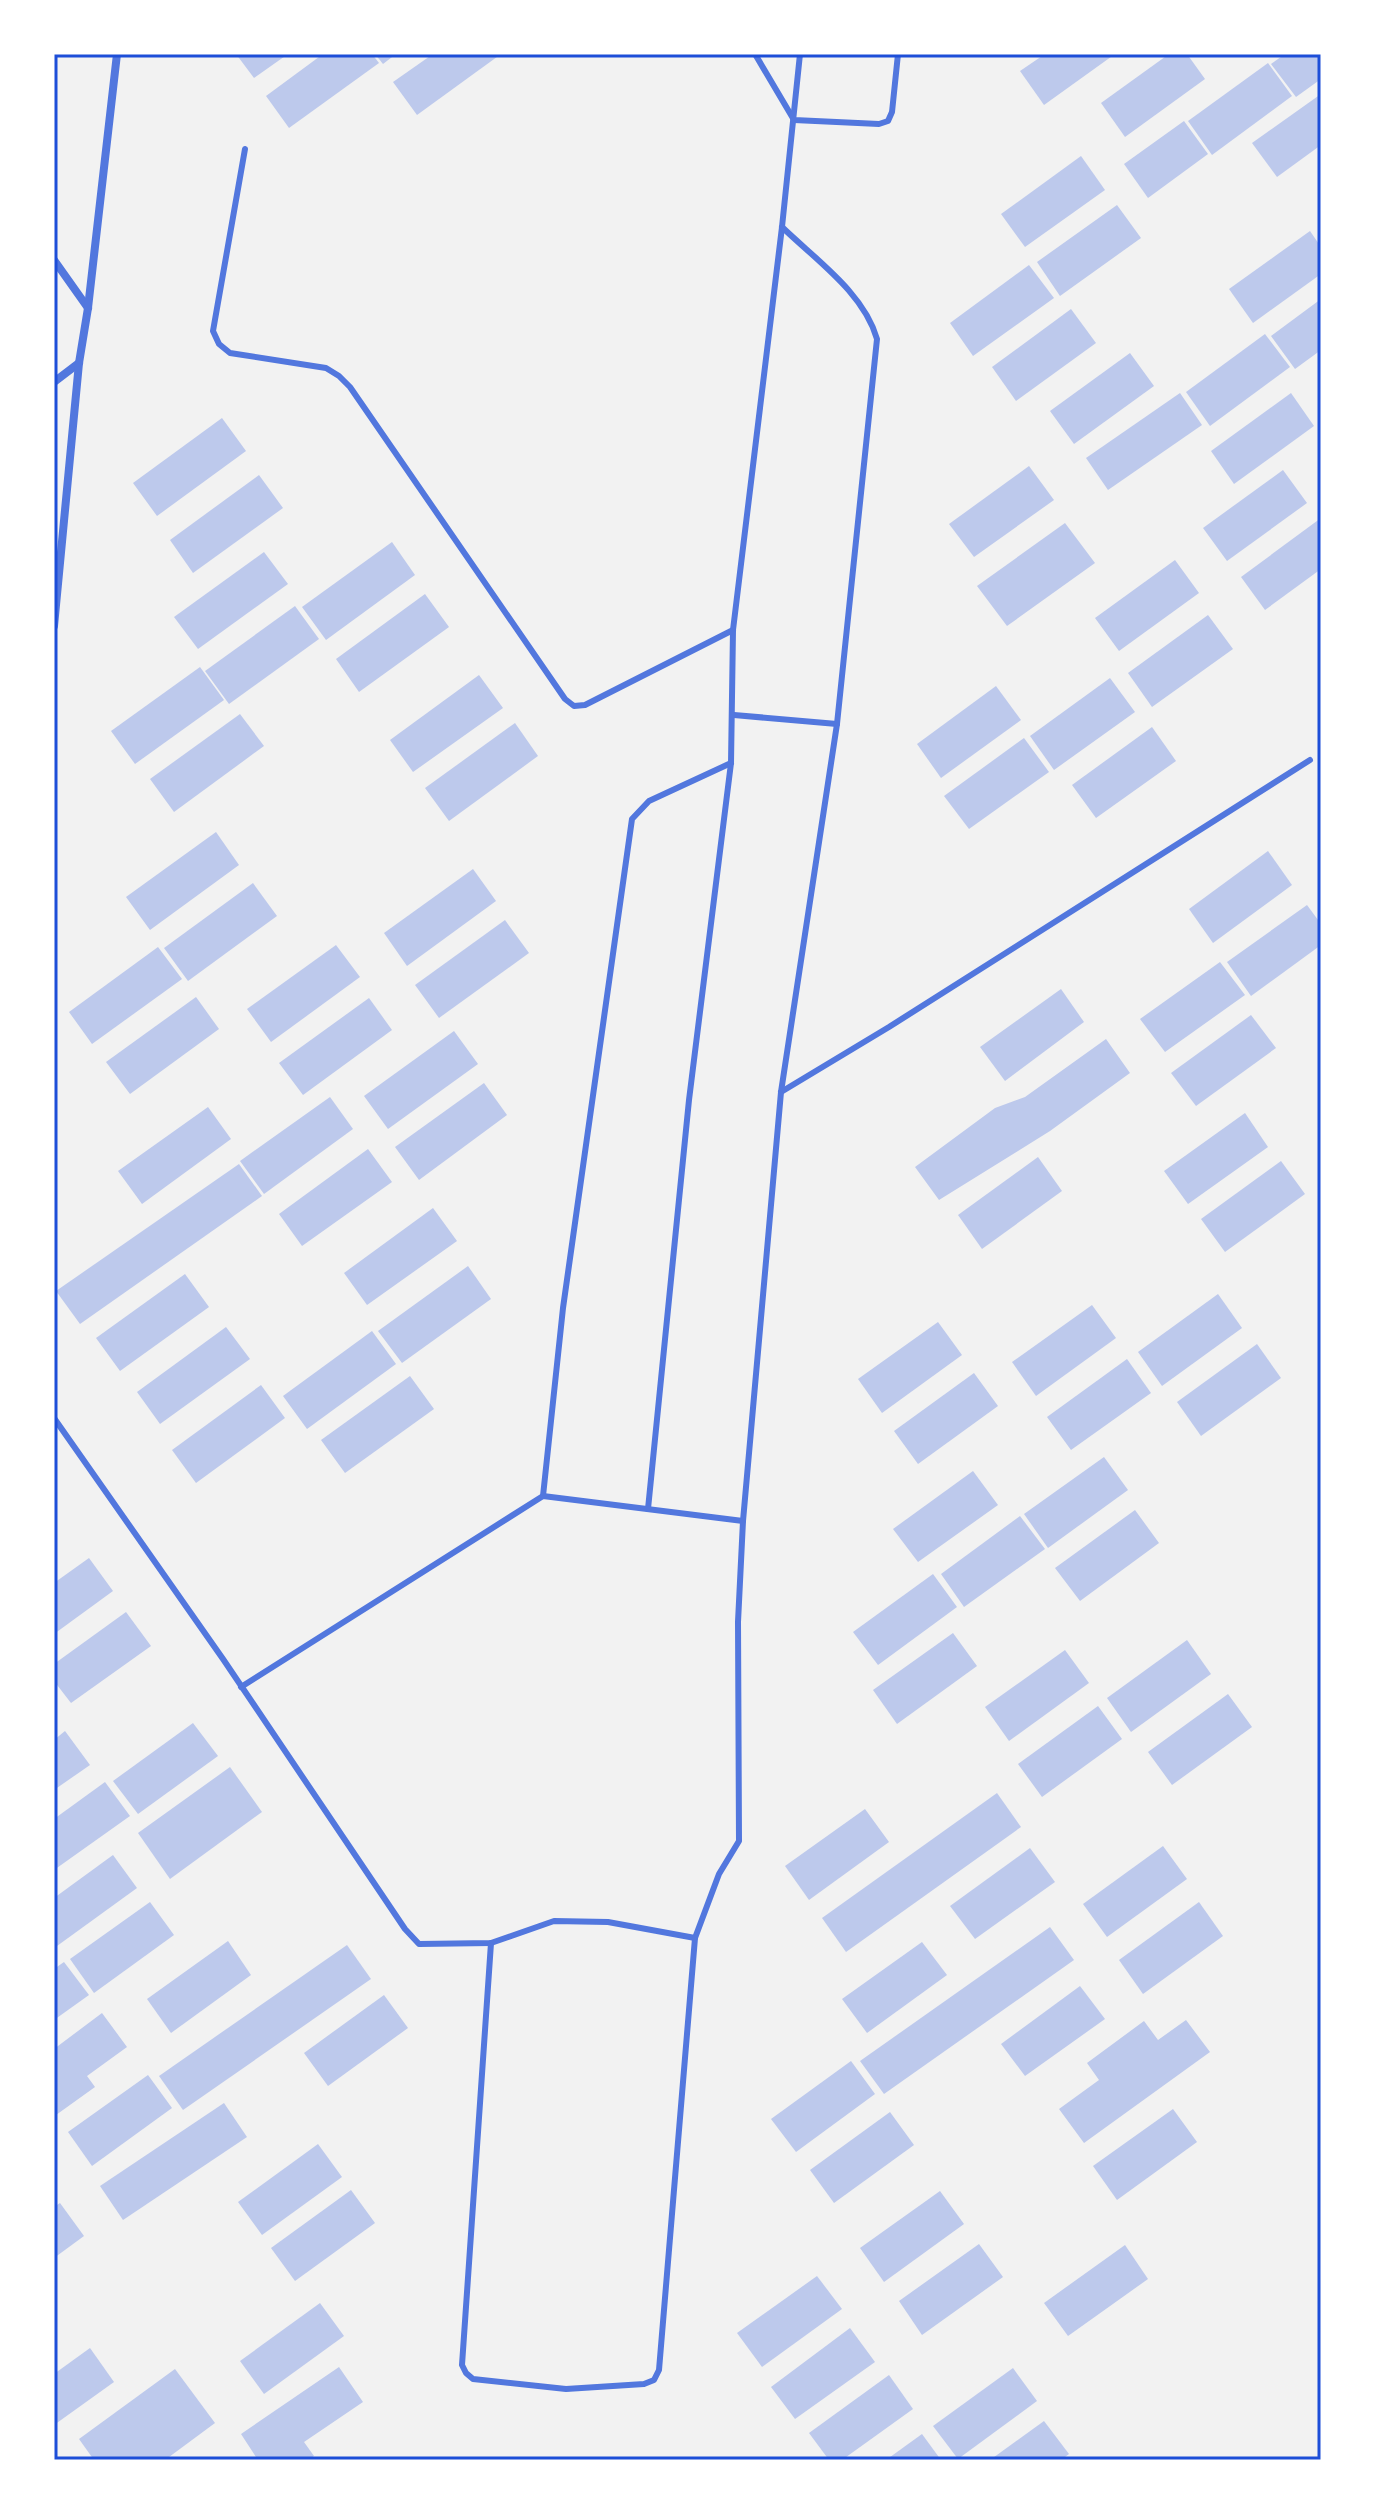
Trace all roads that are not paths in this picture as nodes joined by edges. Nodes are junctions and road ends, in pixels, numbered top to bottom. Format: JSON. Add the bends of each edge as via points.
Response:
{"nodes":[{"id":1,"x":117,"y":54,"type":"edge"},
{"id":2,"x":755,"y":54,"type":"edge"},
{"id":3,"x":800,"y":54,"type":"edge"},
{"id":4,"x":898,"y":54,"type":"edge"},
{"id":5,"x":794,"y":120,"type":"junction"},
{"id":6,"x":245,"y":149,"type":"dead end"},
{"id":7,"x":782,"y":227,"type":"junction"},
{"id":8,"x":54,"y":260,"type":"edge"},
{"id":9,"x":88,"y":308,"type":"junction"},
{"id":10,"x":79,"y":363,"type":"junction"},
{"id":11,"x":54,"y":382,"type":"edge"},
{"id":12,"x":54,"y":626,"type":"edge"},
{"id":13,"x":733,"y":630,"type":"junction"},
{"id":14,"x":734,"y":715,"type":"junction"},
{"id":15,"x":837,"y":724,"type":"junction"},
{"id":16,"x":1310,"y":760,"type":"dead end"},
{"id":17,"x":731,"y":763,"type":"junction"},
{"id":18,"x":781,"y":1092,"type":"junction"},
{"id":19,"x":54,"y":1418,"type":"edge"},
{"id":20,"x":543,"y":1496,"type":"junction"},
{"id":21,"x":648,"y":1509,"type":"junction"},
{"id":22,"x":743,"y":1521,"type":"junction"},
{"id":23,"x":241,"y":1687,"type":"junction"},
{"id":24,"x":695,"y":1938,"type":"junction"},
{"id":25,"x":491,"y":1943,"type":"junction"}],
"edges":[{"from":1,"to":9,"type":"street"},
{"from":2,"to":5,"type":"lane"},
{"from":3,"to":5,"type":"lane"},
{"from":4,"to":5,"type":"lane","via":[[888,121]]},
{"from":5,"to":7,"type":"lane"},
{"from":6,"to":13,"type":"lane","via":[[213,331],[219,344],[230,353],[326,368],[350,387],[565,699],[574,706],[585,705]]},
{"from":7,"to":13,"type":"lane"},
{"from":7,"to":15,"type":"lane","via":[[859,302],[877,339]]},
{"from":8,"to":9,"type":"street"},
{"from":9,"to":10,"type":"street"},
{"from":10,"to":11,"type":"street"},
{"from":10,"to":12,"type":"street"},
{"from":13,"to":14,"type":"lane"},
{"from":14,"to":15,"type":"lane"},
{"from":14,"to":17,"type":"lane"},
{"from":15,"to":18,"type":"lane"},
{"from":16,"to":18,"type":"lane"},
{"from":17,"to":20,"type":"lane","via":[[649,801],[632,819],[563,1308]]},
{"from":17,"to":21,"type":"lane","via":[[689,1100]]},
{"from":18,"to":22,"type":"lane"},
{"from":19,"to":23,"type":"lane"},
{"from":20,"to":21,"type":"lane"},
{"from":20,"to":23,"type":"lane"},
{"from":21,"to":22,"type":"lane"},
{"from":22,"to":24,"type":"lane","via":[[739,1841],[719,1874]]},
{"from":23,"to":25,"type":"lane","via":[[411,1937],[429,1946]]},
{"from":24,"to":25,"type":"lane","via":[[608,1922],[554,1921]]},
{"from":24,"to":25,"type":"lane","via":[[659,2370],[644,2384],[566,2389],[473,2379],[462,2365]]}]}
